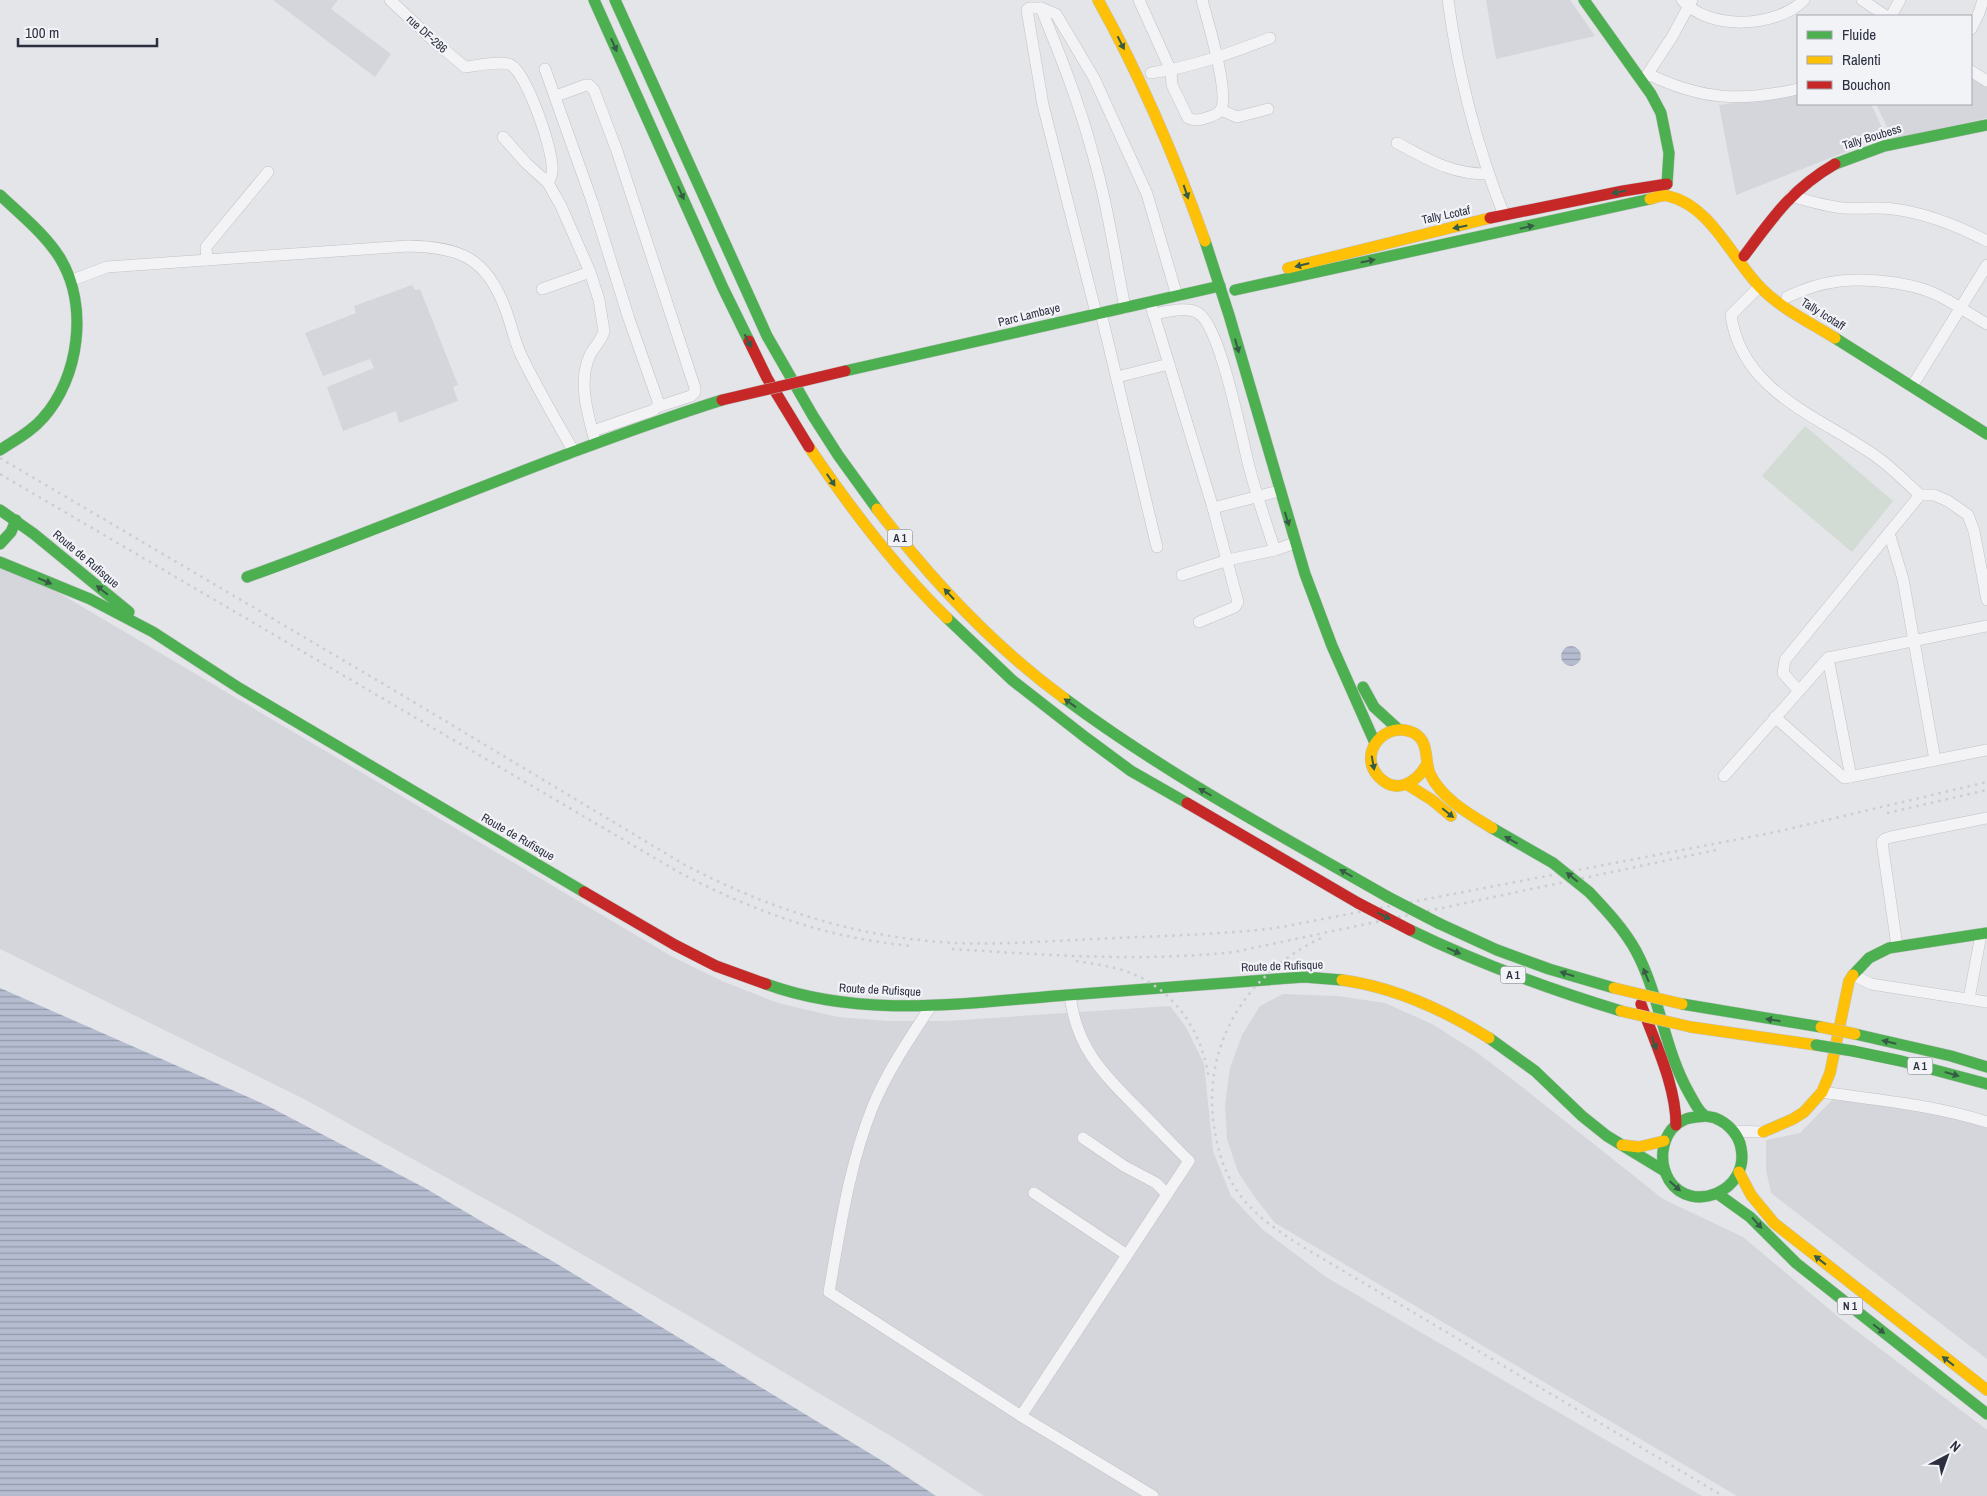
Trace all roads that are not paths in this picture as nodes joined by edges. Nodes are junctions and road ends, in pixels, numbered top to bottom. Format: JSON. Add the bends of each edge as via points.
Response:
{"nodes":[{"id":1,"x":390,"y":0,"type":"edge"},
{"id":2,"x":594,"y":0,"type":"edge"},
{"id":3,"x":615,"y":0,"type":"edge"},
{"id":4,"x":1051,"y":0,"type":"edge"},
{"id":5,"x":1098,"y":0,"type":"edge"},
{"id":6,"x":1139,"y":0,"type":"edge"},
{"id":7,"x":1202,"y":0,"type":"edge"},
{"id":8,"x":1448,"y":0,"type":"edge"},
{"id":9,"x":1584,"y":0,"type":"edge"},
{"id":10,"x":1804,"y":0,"type":"edge"},
{"id":11,"x":1862,"y":0,"type":"edge"},
{"id":12,"x":1900,"y":0,"type":"edge"},
{"id":13,"x":1983,"y":0,"type":"edge"},
{"id":14,"x":1687,"y":2,"type":"edge"},
{"id":15,"x":1041,"y":8,"type":"junction"},
{"id":16,"x":1056,"y":14,"type":"junction"},
{"id":17,"x":1884,"y":15,"type":"edge"},
{"id":18,"x":1892,"y":15,"type":"edge"},
{"id":19,"x":1972,"y":27,"type":"edge"},
{"id":20,"x":1270,"y":38,"type":"dead end"},
{"id":21,"x":1217,"y":58,"type":"junction"},
{"id":22,"x":545,"y":69,"type":"dead end"},
{"id":23,"x":1171,"y":71,"type":"junction"},
{"id":24,"x":1972,"y":72,"type":"edge"},
{"id":25,"x":1151,"y":74,"type":"dead end"},
{"id":26,"x":1645,"y":78,"type":"junction"},
{"id":27,"x":1987,"y":81,"type":"edge"},
{"id":28,"x":1797,"y":89,"type":"edge"},
{"id":29,"x":556,"y":96,"type":"junction"},
{"id":30,"x":1268,"y":109,"type":"dead end"},
{"id":31,"x":1166,"y":110,"type":"dead end"},
{"id":32,"x":1221,"y":110,"type":"junction"},
{"id":33,"x":1987,"y":125,"type":"edge"},
{"id":34,"x":503,"y":137,"type":"dead end"},
{"id":35,"x":1397,"y":143,"type":"dead end"},
{"id":36,"x":268,"y":172,"type":"dead end"},
{"id":37,"x":1488,"y":174,"type":"junction"},
{"id":38,"x":548,"y":183,"type":"junction"},
{"id":39,"x":1667,"y":190,"type":"junction"},
{"id":40,"x":0,"y":195,"type":"edge"},
{"id":41,"x":1791,"y":196,"type":"junction"},
{"id":42,"x":1504,"y":215,"type":"junction"},
{"id":43,"x":1987,"y":241,"type":"edge"},
{"id":44,"x":1217,"y":242,"type":"dead end"},
{"id":45,"x":1744,"y":256,"type":"junction"},
{"id":46,"x":207,"y":260,"type":"junction"},
{"id":47,"x":1987,"y":265,"type":"edge"},
{"id":48,"x":590,"y":272,"type":"junction"},
{"id":49,"x":70,"y":281,"type":"junction"},
{"id":50,"x":1220,"y":286,"type":"junction"},
{"id":51,"x":1759,"y":287,"type":"junction"},
{"id":52,"x":542,"y":289,"type":"dead end"},
{"id":53,"x":1177,"y":296,"type":"junction"},
{"id":54,"x":1786,"y":297,"type":"junction"},
{"id":55,"x":1150,"y":302,"type":"junction"},
{"id":56,"x":1125,"y":308,"type":"junction"},
{"id":57,"x":1961,"y":308,"type":"junction"},
{"id":58,"x":1098,"y":313,"type":"junction"},
{"id":59,"x":1154,"y":314,"type":"junction"},
{"id":60,"x":1987,"y":324,"type":"edge"},
{"id":61,"x":1249,"y":343,"type":"dead end"},
{"id":62,"x":1169,"y":364,"type":"junction"},
{"id":63,"x":1116,"y":377,"type":"junction"},
{"id":64,"x":1916,"y":380,"type":"junction"},
{"id":65,"x":658,"y":407,"type":"junction"},
{"id":66,"x":1987,"y":425,"type":"edge"},
{"id":67,"x":593,"y":431,"type":"junction"},
{"id":68,"x":1987,"y":434,"type":"edge"},
{"id":69,"x":596,"y":444,"type":"junction"},
{"id":70,"x":5,"y":447,"type":"edge"},
{"id":71,"x":574,"y":452,"type":"junction"},
{"id":72,"x":1279,"y":490,"type":"junction"},
{"id":73,"x":1920,"y":495,"type":"junction"},
{"id":74,"x":1257,"y":496,"type":"junction"},
{"id":75,"x":1213,"y":508,"type":"junction"},
{"id":76,"x":1298,"y":508,"type":"dead end"},
{"id":77,"x":0,"y":510,"type":"edge"},
{"id":78,"x":16,"y":520,"type":"junction"},
{"id":79,"x":1889,"y":534,"type":"junction"},
{"id":80,"x":1295,"y":543,"type":"junction"},
{"id":81,"x":0,"y":544,"type":"edge"},
{"id":82,"x":1157,"y":547,"type":"dead end"},
{"id":83,"x":1276,"y":550,"type":"junction"},
{"id":84,"x":1228,"y":560,"type":"junction"},
{"id":85,"x":0,"y":562,"type":"edge"},
{"id":86,"x":1182,"y":575,"type":"dead end"},
{"id":87,"x":247,"y":577,"type":"dead end"},
{"id":88,"x":1987,"y":600,"type":"edge"},
{"id":89,"x":1199,"y":622,"type":"dead end"},
{"id":90,"x":1987,"y":626,"type":"edge"},
{"id":91,"x":153,"y":632,"type":"junction"},
{"id":92,"x":1914,"y":640,"type":"junction"},
{"id":93,"x":1828,"y":658,"type":"junction"},
{"id":94,"x":1358,"y":676,"type":"dead end"},
{"id":95,"x":1798,"y":690,"type":"junction"},
{"id":96,"x":1775,"y":717,"type":"junction"},
{"id":97,"x":1398,"y":729,"type":"junction"},
{"id":98,"x":1375,"y":744,"type":"junction"},
{"id":99,"x":1987,"y":750,"type":"edge"},
{"id":100,"x":1935,"y":760,"type":"junction"},
{"id":101,"x":1428,"y":764,"type":"junction"},
{"id":102,"x":1724,"y":776,"type":"dead end"},
{"id":103,"x":1851,"y":777,"type":"junction"},
{"id":104,"x":1408,"y":785,"type":"junction"},
{"id":105,"x":1987,"y":818,"type":"edge"},
{"id":106,"x":1464,"y":825,"type":"dead end"},
{"id":107,"x":1984,"y":934,"type":"edge"},
{"id":108,"x":1897,"y":946,"type":"junction"},
{"id":109,"x":1853,"y":975,"type":"junction"},
{"id":110,"x":1634,"y":984,"type":"dead end"},
{"id":111,"x":1070,"y":994,"type":"junction"},
{"id":112,"x":1969,"y":999,"type":"junction"},
{"id":113,"x":1987,"y":1002,"type":"edge"},
{"id":114,"x":931,"y":1006,"type":"junction"},
{"id":115,"x":1987,"y":1067,"type":"edge"},
{"id":116,"x":1987,"y":1084,"type":"edge"},
{"id":117,"x":1822,"y":1092,"type":"junction"},
{"id":118,"x":1705,"y":1116,"type":"junction"},
{"id":119,"x":1987,"y":1122,"type":"edge"},
{"id":120,"x":1676,"y":1125,"type":"junction"},
{"id":121,"x":1733,"y":1131,"type":"junction"},
{"id":122,"x":1763,"y":1132,"type":"junction"},
{"id":123,"x":1083,"y":1138,"type":"dead end"},
{"id":124,"x":1664,"y":1141,"type":"junction"},
{"id":125,"x":1620,"y":1145,"type":"junction"},
{"id":126,"x":1742,"y":1151,"type":"junction"},
{"id":127,"x":1663,"y":1170,"type":"junction"},
{"id":128,"x":1739,"y":1172,"type":"junction"},
{"id":129,"x":1034,"y":1192,"type":"dead end"},
{"id":130,"x":1168,"y":1194,"type":"junction"},
{"id":131,"x":1718,"y":1194,"type":"junction"},
{"id":132,"x":1127,"y":1255,"type":"junction"},
{"id":133,"x":1987,"y":1390,"type":"edge"},
{"id":134,"x":1987,"y":1414,"type":"edge"},
{"id":135,"x":1021,"y":1416,"type":"junction"},
{"id":136,"x":1153,"y":1496,"type":"edge"}],
"edges":[{"from":1,"to":38,"type":"street","name":"rue DF-286","via":[[465,67],[506,63],[517,70],[526,84],[552,160]]},
{"from":2,"to":116,"type":"main road","number":"A 1","one_way":true,"bridge":true,"via":[[726,296],[767,378],[799,432],[881,546],[937,608],[1012,680],[1085,737],[1131,771],[1358,903],[1450,949],[1507,973],[1621,1011],[1691,1027],[1853,1051]]},
{"from":115,"to":3,"type":"main road","number":"A 1","one_way":true,"bridge":true,"via":[[1856,1034],[1682,1004],[1614,988],[1497,950],[1388,898],[1189,783],[1109,732],[1052,690],[1013,657],[925,568],[856,483],[823,434],[765,333]]},
{"from":4,"to":16,"type":"street"},
{"from":5,"to":50,"type":"main road","one_way":true,"via":[[1149,98],[1178,167]]},
{"from":6,"to":23,"type":"street"},
{"from":7,"to":21,"type":"street"},
{"from":8,"to":37,"type":"street","via":[[1460,68]]},
{"from":9,"to":26,"type":"main road"},
{"from":10,"to":14,"type":"street","via":[[1784,14],[1744,22],[1707,16]]},
{"from":11,"to":17,"type":"street"},
{"from":12,"to":18,"type":"street"},
{"from":13,"to":19,"type":"street"},
{"from":14,"to":26,"type":"street"},
{"from":15,"to":16,"type":"street"},
{"from":15,"to":56,"type":"street","via":[[1066,70],[1092,151]]},
{"from":15,"to":58,"type":"street","via":[[1027,10],[1043,106]]},
{"from":16,"to":53,"type":"street","via":[[1094,78],[1138,172]]},
{"from":20,"to":21,"type":"street"},
{"from":21,"to":23,"type":"street"},
{"from":21,"to":32,"type":"street","via":[[1224,100]]},
{"from":22,"to":29,"type":"street"},
{"from":23,"to":25,"type":"street"},
{"from":23,"to":32,"type":"street","via":[[1172,84],[1188,118],[1197,121]]},
{"from":24,"to":27,"type":"street"},
{"from":26,"to":28,"type":"street","via":[[1712,96],[1737,98]]},
{"from":26,"to":39,"type":"main road","via":[[1661,112],[1666,134],[1669,153]]},
{"from":29,"to":65,"type":"street"},
{"from":29,"to":65,"type":"street","via":[[586,85],[594,90],[695,388],[691,396]]},
{"from":30,"to":32,"type":"street","via":[[1237,117]]},
{"from":31,"to":44,"type":"main road"},
{"from":33,"to":41,"type":"main road","name":"Tally Boubess","via":[[1860,154],[1836,164]]},
{"from":34,"to":38,"type":"street"},
{"from":35,"to":37,"type":"street","via":[[1454,171]]},
{"from":36,"to":46,"type":"street","via":[[206,247]]},
{"from":37,"to":42,"type":"street"},
{"from":38,"to":48,"type":"street"},
{"from":39,"to":42,"type":"main road","name":"Tally Lcotaf","one_way":true,"via":[[1623,191]]},
{"from":42,"to":39,"type":"main road","name":"Tally Lcotaf","one_way":true,"via":[[1235,290]]},
{"from":39,"to":45,"type":"main road","name":"Tally Icotaff","via":[[1696,202],[1710,213]]},
{"from":39,"to":51,"type":"main road","name":"Tally Icotaff","via":[[1708,220]]},
{"from":40,"to":49,"type":"main road","via":[[47,241],[61,259]]},
{"from":41,"to":43,"type":"street","via":[[1842,208],[1893,209],[1916,214],[1941,220]]},
{"from":41,"to":45,"type":"main road","name":"Tally Boubess"},
{"from":45,"to":54,"type":"main road","name":"Tally Icotaff","via":[[1765,280]]},
{"from":46,"to":49,"type":"street","via":[[107,267]]},
{"from":46,"to":71,"type":"street","via":[[434,246],[472,260],[496,286],[520,353]]},
{"from":47,"to":57,"type":"street"},
{"from":48,"to":52,"type":"street"},
{"from":48,"to":67,"type":"street","via":[[604,331],[590,356],[584,377],[587,414]]},
{"from":49,"to":70,"type":"main road","via":[[76,317],[72,367],[60,394],[43,418]]},
{"from":50,"to":53,"type":"main road","name":"Parc Lambaye"},
{"from":50,"to":72,"type":"main road","one_way":true},
{"from":51,"to":68,"type":"main road","name":"Tally Icotaff"},
{"from":51,"to":73,"type":"street","via":[[1730,315],[1734,336],[1761,378],[1794,405],[1884,462]]},
{"from":53,"to":55,"type":"main road","name":"Parc Lambaye"},
{"from":54,"to":57,"type":"street","via":[[1809,286],[1858,279],[1907,285],[1932,292]]},
{"from":54,"to":64,"type":"main road","name":"Tally Icotaff"},
{"from":55,"to":56,"type":"main road","name":"Parc Lambaye"},
{"from":55,"to":59,"type":"street"},
{"from":56,"to":58,"type":"main road","name":"Parc Lambaye"},
{"from":57,"to":60,"type":"street"},
{"from":57,"to":64,"type":"street"},
{"from":58,"to":63,"type":"street"},
{"from":58,"to":69,"type":"main road","name":"Parc Lambaye","bridge":true,"via":[[722,400]]},
{"from":59,"to":62,"type":"street"},
{"from":59,"to":74,"type":"street","via":[[1185,310],[1195,311],[1204,318],[1222,356]]},
{"from":61,"to":76,"type":"main road"},
{"from":62,"to":63,"type":"street"},
{"from":62,"to":75,"type":"street"},
{"from":63,"to":82,"type":"street"},
{"from":64,"to":66,"type":"main road","name":"Tally Icotaff"},
{"from":65,"to":67,"type":"street"},
{"from":67,"to":69,"type":"street"},
{"from":69,"to":71,"type":"main road","name":"Parc Lambaye"},
{"from":71,"to":87,"type":"main road","name":"Parc Lambaye"},
{"from":72,"to":74,"type":"street"},
{"from":72,"to":80,"type":"main road","one_way":true},
{"from":73,"to":79,"type":"street"},
{"from":73,"to":88,"type":"street","via":[[1948,500],[1968,514]]},
{"from":74,"to":75,"type":"street"},
{"from":74,"to":83,"type":"street"},
{"from":75,"to":84,"type":"street"},
{"from":77,"to":78,"type":"main road","name":"Route de Rufisque"},
{"from":78,"to":81,"type":"main road"},
{"from":91,"to":78,"type":"main road","name":"Route de Rufisque","one_way":true},
{"from":79,"to":92,"type":"street","via":[[1903,579]]},
{"from":79,"to":95,"type":"street","via":[[1784,660],[1783,673]]},
{"from":80,"to":83,"type":"street"},
{"from":80,"to":98,"type":"main road","via":[[1338,661]]},
{"from":83,"to":84,"type":"street"},
{"from":84,"to":86,"type":"street"},
{"from":84,"to":89,"type":"street","via":[[1237,605]]},
{"from":85,"to":91,"type":"main road","name":"Route de Rufisque","one_way":true,"via":[[90,599]]},
{"from":90,"to":92,"type":"street"},
{"from":91,"to":114,"type":"main road","name":"Route de Rufisque","via":[[239,688],[701,959],[738,976],[819,999],[845,1004]]},
{"from":92,"to":93,"type":"street"},
{"from":92,"to":100,"type":"street"},
{"from":93,"to":95,"type":"street"},
{"from":93,"to":103,"type":"street"},
{"from":94,"to":97,"type":"main road","via":[[1374,707]]},
{"from":95,"to":96,"type":"street"},
{"from":96,"to":102,"type":"street"},
{"from":96,"to":103,"type":"street","via":[[1844,778]]},
{"from":97,"to":98,"type":"main road","via":[[1382,735]]},
{"from":97,"to":101,"type":"main road","via":[[1408,731],[1421,740],[1428,754]]},
{"from":98,"to":104,"type":"main road","one_way":true,"via":[[1371,758],[1376,774],[1390,785]]},
{"from":99,"to":100,"type":"street"},
{"from":100,"to":103,"type":"street"},
{"from":101,"to":104,"type":"main road","via":[[1421,778]]},
{"from":118,"to":101,"type":"main road","one_way":true,"bridge":true,"via":[[1686,1087],[1636,951],[1602,905],[1553,863],[1463,809],[1438,786]]},
{"from":104,"to":106,"type":"main road","one_way":true},
{"from":105,"to":108,"type":"street","via":[[1890,837],[1882,842]]},
{"from":107,"to":108,"type":"main road"},
{"from":107,"to":112,"type":"street"},
{"from":108,"to":109,"type":"main road","via":[[1875,953]]},
{"from":109,"to":112,"type":"street","via":[[1871,984]]},
{"from":109,"to":117,"type":"main road","via":[[1849,981],[1830,1073]]},
{"from":110,"to":120,"type":"main road","one_way":true,"via":[[1673,1095]]},
{"from":111,"to":114,"type":"main road","name":"Route de Rufisque"},
{"from":111,"to":125,"type":"main road","name":"Route de Rufisque","via":[[1304,977],[1329,978],[1385,989],[1477,1030],[1534,1071]]},
{"from":111,"to":130,"type":"street","via":[[1082,1040],[1098,1068],[1190,1161]]},
{"from":112,"to":113,"type":"street"},
{"from":114,"to":135,"type":"street","via":[[878,1096],[855,1155],[829,1292]]},
{"from":117,"to":119,"type":"street","via":[[1937,1109]]},
{"from":117,"to":122,"type":"main road","via":[[1794,1119]]},
{"from":118,"to":120,"type":"main road","via":[[1692,1117]]},
{"from":118,"to":121,"type":"main road","via":[[1725,1123]]},
{"from":120,"to":124,"type":"main road"},
{"from":121,"to":122,"type":"street"},
{"from":121,"to":126,"type":"main road"},
{"from":122,"to":126,"type":"street"},
{"from":123,"to":130,"type":"street","via":[[1156,1183]]},
{"from":124,"to":125,"type":"main road","via":[[1639,1147]]},
{"from":124,"to":127,"type":"main road"},
{"from":125,"to":127,"type":"main road","name":"Route de Rufisque"},
{"from":126,"to":128,"type":"main road"},
{"from":127,"to":131,"type":"main road","one_way":true,"via":[[1679,1191],[1692,1196]]},
{"from":128,"to":131,"type":"main road","via":[[1731,1186]]},
{"from":133,"to":128,"type":"main road","number":"N 1","one_way":true,"via":[[1774,1223],[1751,1195]]},
{"from":129,"to":132,"type":"street"},
{"from":130,"to":132,"type":"street"},
{"from":131,"to":134,"type":"main road","number":"N 1","one_way":true,"via":[[1748,1214],[1796,1263]]},
{"from":132,"to":135,"type":"street"},
{"from":135,"to":136,"type":"street"}]}
